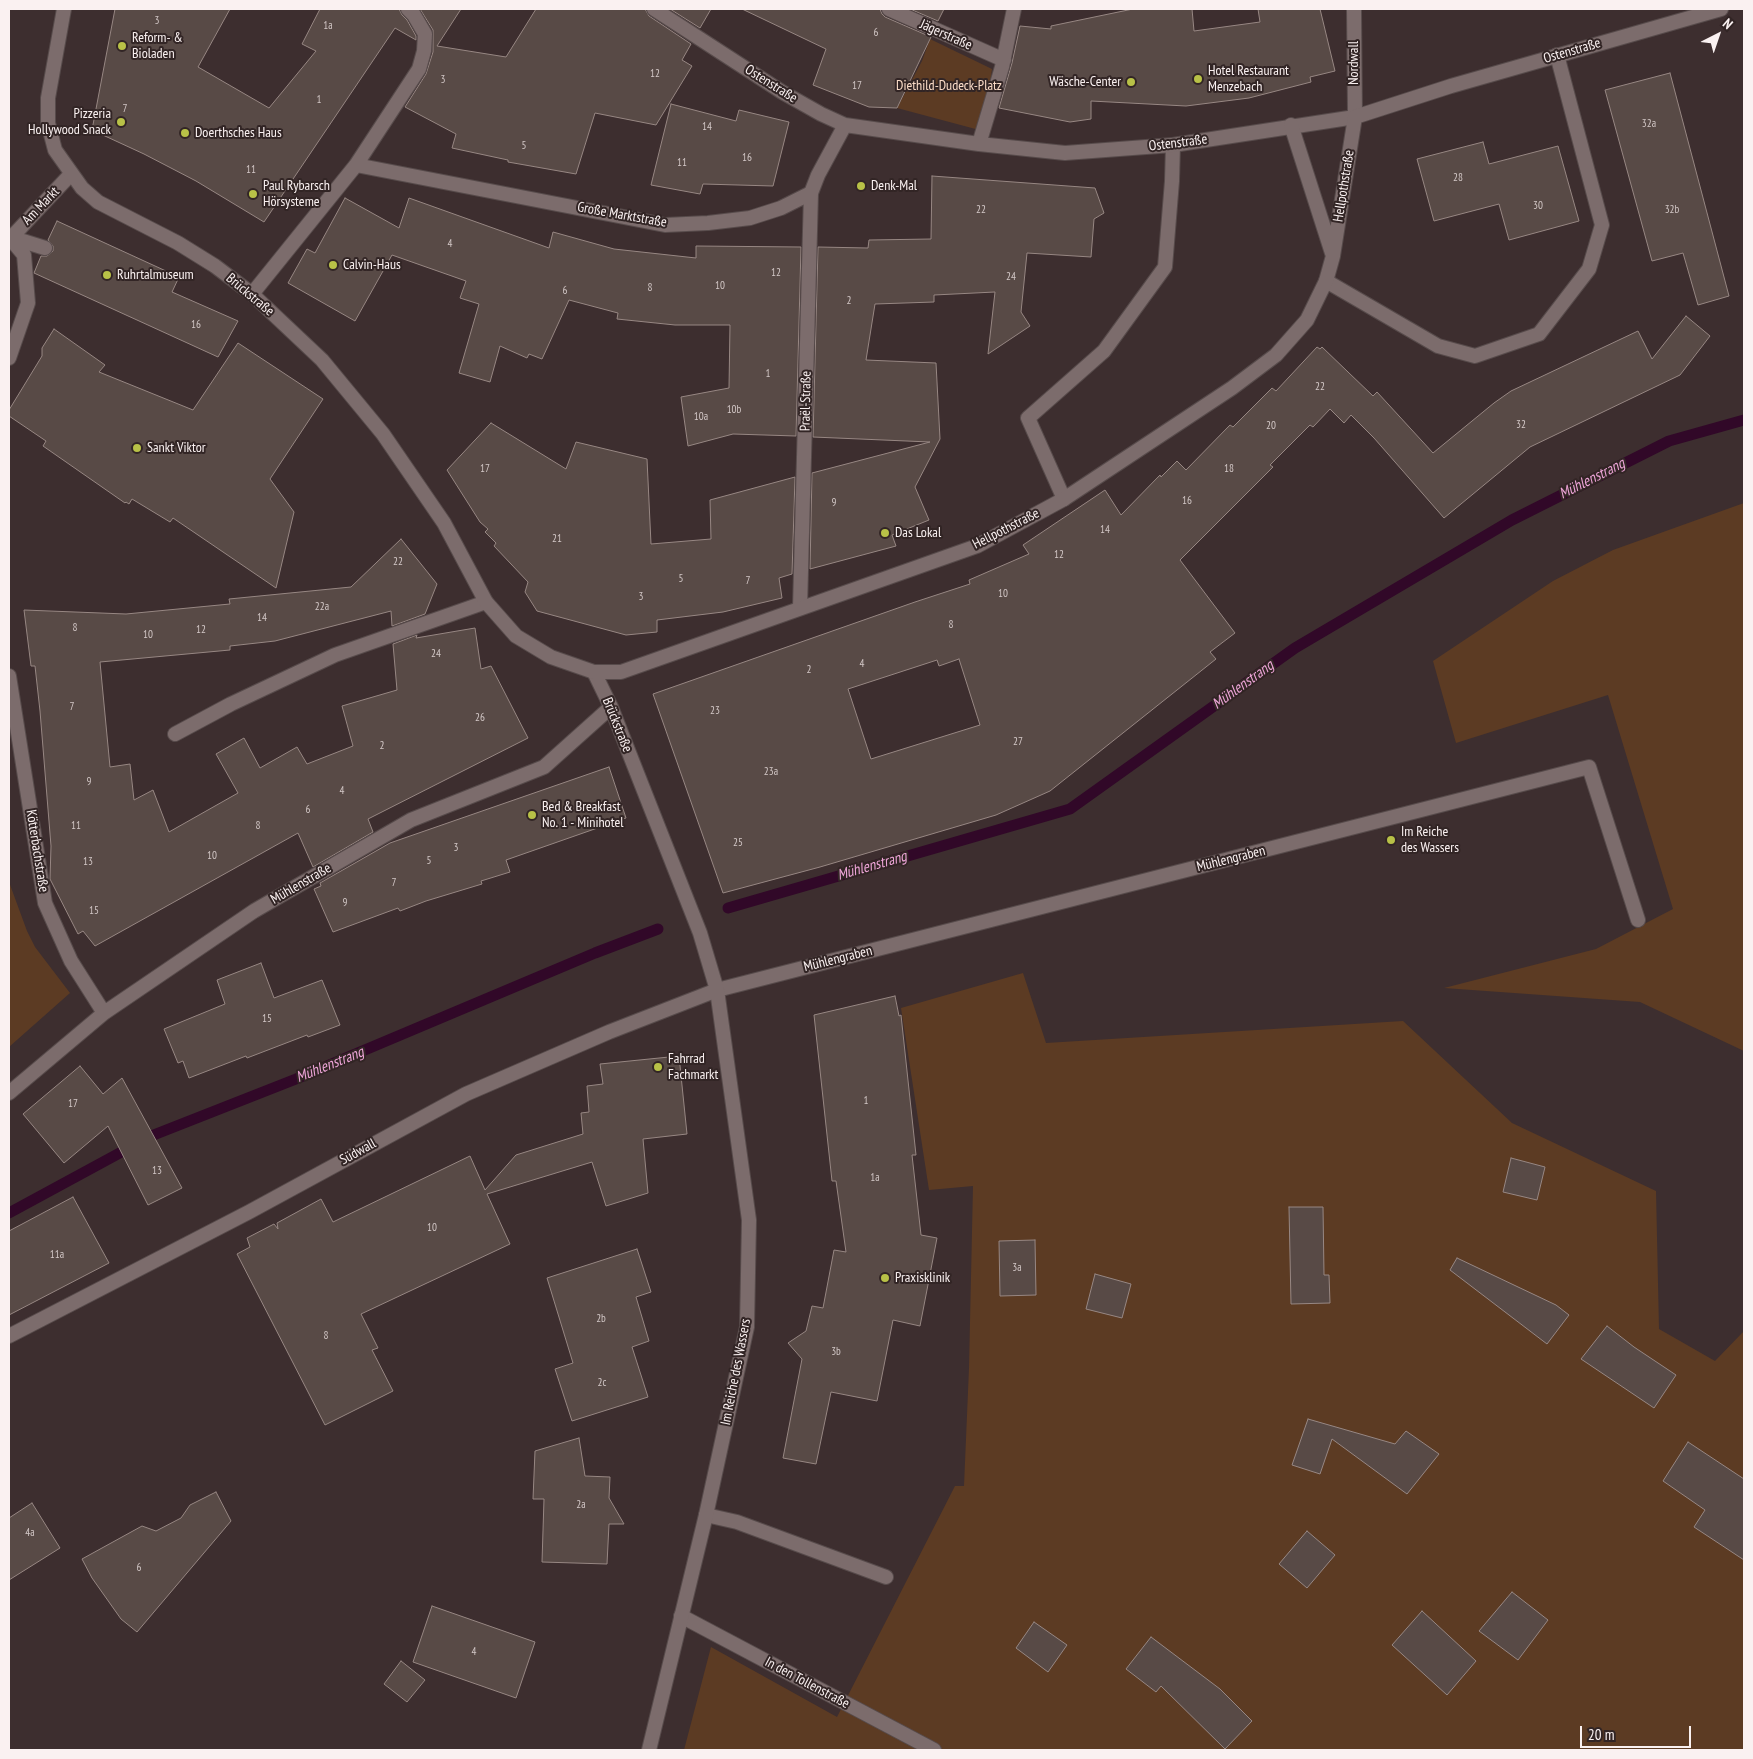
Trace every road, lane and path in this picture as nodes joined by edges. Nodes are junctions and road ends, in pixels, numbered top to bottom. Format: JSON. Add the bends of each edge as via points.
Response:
{"nodes":[{"id":1,"x":64,"y":9,"type":"edge"},
{"id":2,"x":408,"y":9,"type":"edge"},
{"id":3,"x":654,"y":9,"type":"edge"},
{"id":4,"x":890,"y":9,"type":"edge"},
{"id":5,"x":1014,"y":9,"type":"edge"},
{"id":6,"x":1354,"y":9,"type":"edge"},
{"id":7,"x":1721,"y":9,"type":"edge"},
{"id":8,"x":1557,"y":55,"type":"junction"},
{"id":9,"x":1004,"y":60,"type":"junction"},
{"id":10,"x":1355,"y":117,"type":"junction"},
{"id":11,"x":845,"y":125,"type":"junction"},
{"id":12,"x":1291,"y":126,"type":"junction"},
{"id":13,"x":979,"y":144,"type":"junction"},
{"id":14,"x":1173,"y":145,"type":"junction"},
{"id":15,"x":356,"y":165,"type":"junction"},
{"id":16,"x":71,"y":174,"type":"junction"},
{"id":17,"x":811,"y":193,"type":"junction"},
{"id":18,"x":9,"y":238,"type":"edge"},
{"id":19,"x":45,"y":248,"type":"dead end"},
{"id":20,"x":1334,"y":256,"type":"junction"},
{"id":21,"x":1326,"y":281,"type":"junction"},
{"id":22,"x":252,"y":294,"type":"junction"},
{"id":23,"x":9,"y":358,"type":"edge"},
{"id":24,"x":1064,"y":499,"type":"junction"},
{"id":25,"x":486,"y":602,"type":"junction"},
{"id":26,"x":800,"y":608,"type":"junction"},
{"id":27,"x":594,"y":672,"type":"junction"},
{"id":28,"x":9,"y":676,"type":"edge"},
{"id":29,"x":611,"y":707,"type":"junction"},
{"id":30,"x":176,"y":734,"type":"dead end"},
{"id":31,"x":687,"y":901,"type":"joint"},
{"id":32,"x":1638,"y":920,"type":"dead end"},
{"id":33,"x":717,"y":990,"type":"junction"},
{"id":34,"x":104,"y":1013,"type":"junction"},
{"id":35,"x":9,"y":1093,"type":"edge"},
{"id":36,"x":9,"y":1336,"type":"edge"},
{"id":37,"x":706,"y":1515,"type":"junction"},
{"id":38,"x":886,"y":1577,"type":"dead end"},
{"id":39,"x":681,"y":1616,"type":"junction"},
{"id":40,"x":649,"y":1750,"type":"edge"},
{"id":41,"x":934,"y":1750,"type":"edge"}],
"edges":[{"from":1,"to":16,"type":"street","name":"Brückstraße","via":[[48,98],[48,123],[55,150]]},
{"from":2,"to":15,"type":"street","via":[[425,34],[419,69]]},
{"from":3,"to":11,"type":"street","name":"Ostenstraße","via":[[782,92]]},
{"from":4,"to":9,"type":"street","name":"Jägerstraße"},
{"from":5,"to":9,"type":"street"},
{"from":6,"to":10,"type":"street","name":"Nordwall"},
{"from":7,"to":8,"type":"street","name":"Ostenstraße"},
{"from":8,"to":10,"type":"street","name":"Ostenstraße"},
{"from":8,"to":21,"type":"street","via":[[1602,226],[1589,269],[1539,334],[1474,356],[1438,346]]},
{"from":9,"to":13,"type":"street"},
{"from":10,"to":12,"type":"street","name":"Ostenstraße"},
{"from":10,"to":20,"type":"street","name":"Hellpothstraße"},
{"from":11,"to":13,"type":"street","name":"Ostenstraße"},
{"from":11,"to":17,"type":"street"},
{"from":12,"to":14,"type":"street","name":"Ostenstraße"},
{"from":12,"to":20,"type":"street","name":"Hellpothstraße"},
{"from":13,"to":14,"type":"street","name":"Ostenstraße","via":[[1065,153]]},
{"from":14,"to":24,"type":"street","via":[[1165,267],[1104,351],[1028,418]]},
{"from":15,"to":17,"type":"street","name":"Große Marktstraße","via":[[666,225],[750,218],[781,208]]},
{"from":15,"to":22,"type":"street"},
{"from":16,"to":18,"type":"street","name":"Am Markt"},
{"from":16,"to":22,"type":"street","name":"Brückstraße","via":[[98,202],[178,242]]},
{"from":17,"to":26,"type":"street","name":"Praël-Straße"},
{"from":18,"to":19,"type":"street","name":"Am Markt"},
{"from":18,"to":23,"type":"street","via":[[24,255],[28,303]]},
{"from":20,"to":21,"type":"street","name":"Hellpothstraße"},
{"from":21,"to":24,"type":"street","name":"Hellpothstraße","via":[[1307,320],[1276,355],[1232,388]]},
{"from":22,"to":25,"type":"street","name":"Brückstraße","via":[[322,360],[383,434],[444,523]]},
{"from":24,"to":26,"type":"street","name":"Hellpothstraße","via":[[977,546]]},
{"from":25,"to":27,"type":"street","name":"Brückstraße","via":[[516,636],[551,657]]},
{"from":25,"to":30,"type":"street","via":[[335,655]]},
{"from":26,"to":27,"type":"street","name":"Hellpothstraße","via":[[621,672]]},
{"from":27,"to":29,"type":"street","name":"Brückstraße"},
{"from":28,"to":34,"type":"street","name":"Kötterbachstraße","via":[[45,903],[71,961]]},
{"from":29,"to":31,"type":"street","name":"Brückstraße"},
{"from":29,"to":34,"type":"street","name":"Mühlenstraße","via":[[544,767],[411,820],[254,911]]},
{"from":31,"to":33,"type":"street","name":"Im Reiche des Wassers"},
{"from":32,"to":33,"type":"street","name":"Mühlengraben","via":[[1589,767]]},
{"from":33,"to":36,"type":"street","name":"Südwall","via":[[608,1032],[466,1094],[249,1212]]},
{"from":33,"to":37,"type":"street","name":"Im Reiche des Wassers","via":[[749,1220],[747,1327]]},
{"from":34,"to":35,"type":"street","name":"Mühlenstraße"},
{"from":37,"to":38,"type":"street","via":[[737,1522]]},
{"from":37,"to":39,"type":"street","name":"Im Reiche des Wassers"},
{"from":39,"to":40,"type":"street","name":"Im Reiche des Wassers"},
{"from":39,"to":41,"type":"street","name":"In den Tollenstraße"}]}
